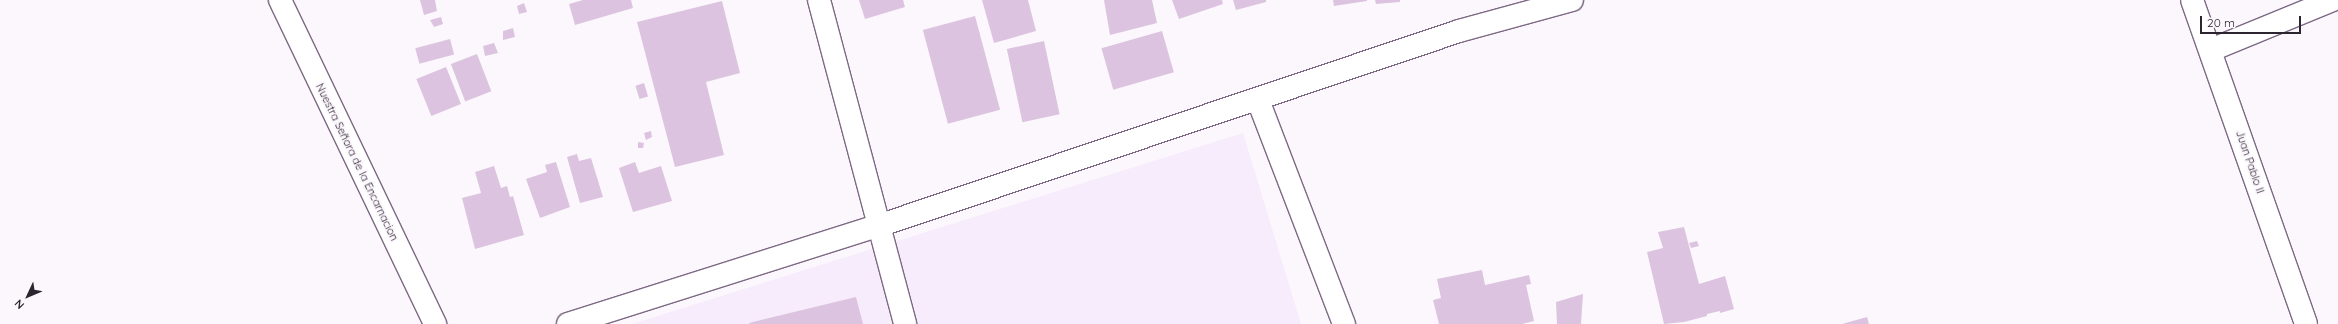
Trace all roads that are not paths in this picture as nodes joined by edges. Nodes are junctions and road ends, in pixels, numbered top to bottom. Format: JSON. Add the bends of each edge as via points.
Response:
{"nodes":[{"id":1,"x":280,"y":0,"type":"edge"},
{"id":2,"x":819,"y":0,"type":"edge"},
{"id":3,"x":1572,"y":0,"type":"edge"},
{"id":4,"x":2192,"y":0,"type":"edge"},
{"id":5,"x":2333,"y":0,"type":"edge"},
{"id":6,"x":2211,"y":50,"type":"junction"},
{"id":7,"x":1258,"y":100,"type":"junction"},
{"id":8,"x":881,"y":225,"type":"junction"},
{"id":9,"x":435,"y":324,"type":"edge"},
{"id":10,"x":568,"y":324,"type":"edge"},
{"id":11,"x":906,"y":324,"type":"edge"},
{"id":12,"x":1344,"y":324,"type":"edge"},
{"id":13,"x":2306,"y":324,"type":"edge"}],
"edges":[{"from":1,"to":9,"type":"street","name":"Nuestra Señora de la Encarnacion"},
{"from":2,"to":8,"type":"street"},
{"from":3,"to":7,"type":"street","via":[[1459,31]]},
{"from":4,"to":6,"type":"street","name":"Juan Pablo II"},
{"from":5,"to":6,"type":"street"},
{"from":6,"to":13,"type":"street","name":"Juan Pablo II"},
{"from":7,"to":8,"type":"street"},
{"from":7,"to":12,"type":"street"},
{"from":8,"to":10,"type":"street"},
{"from":8,"to":11,"type":"street"}]}
